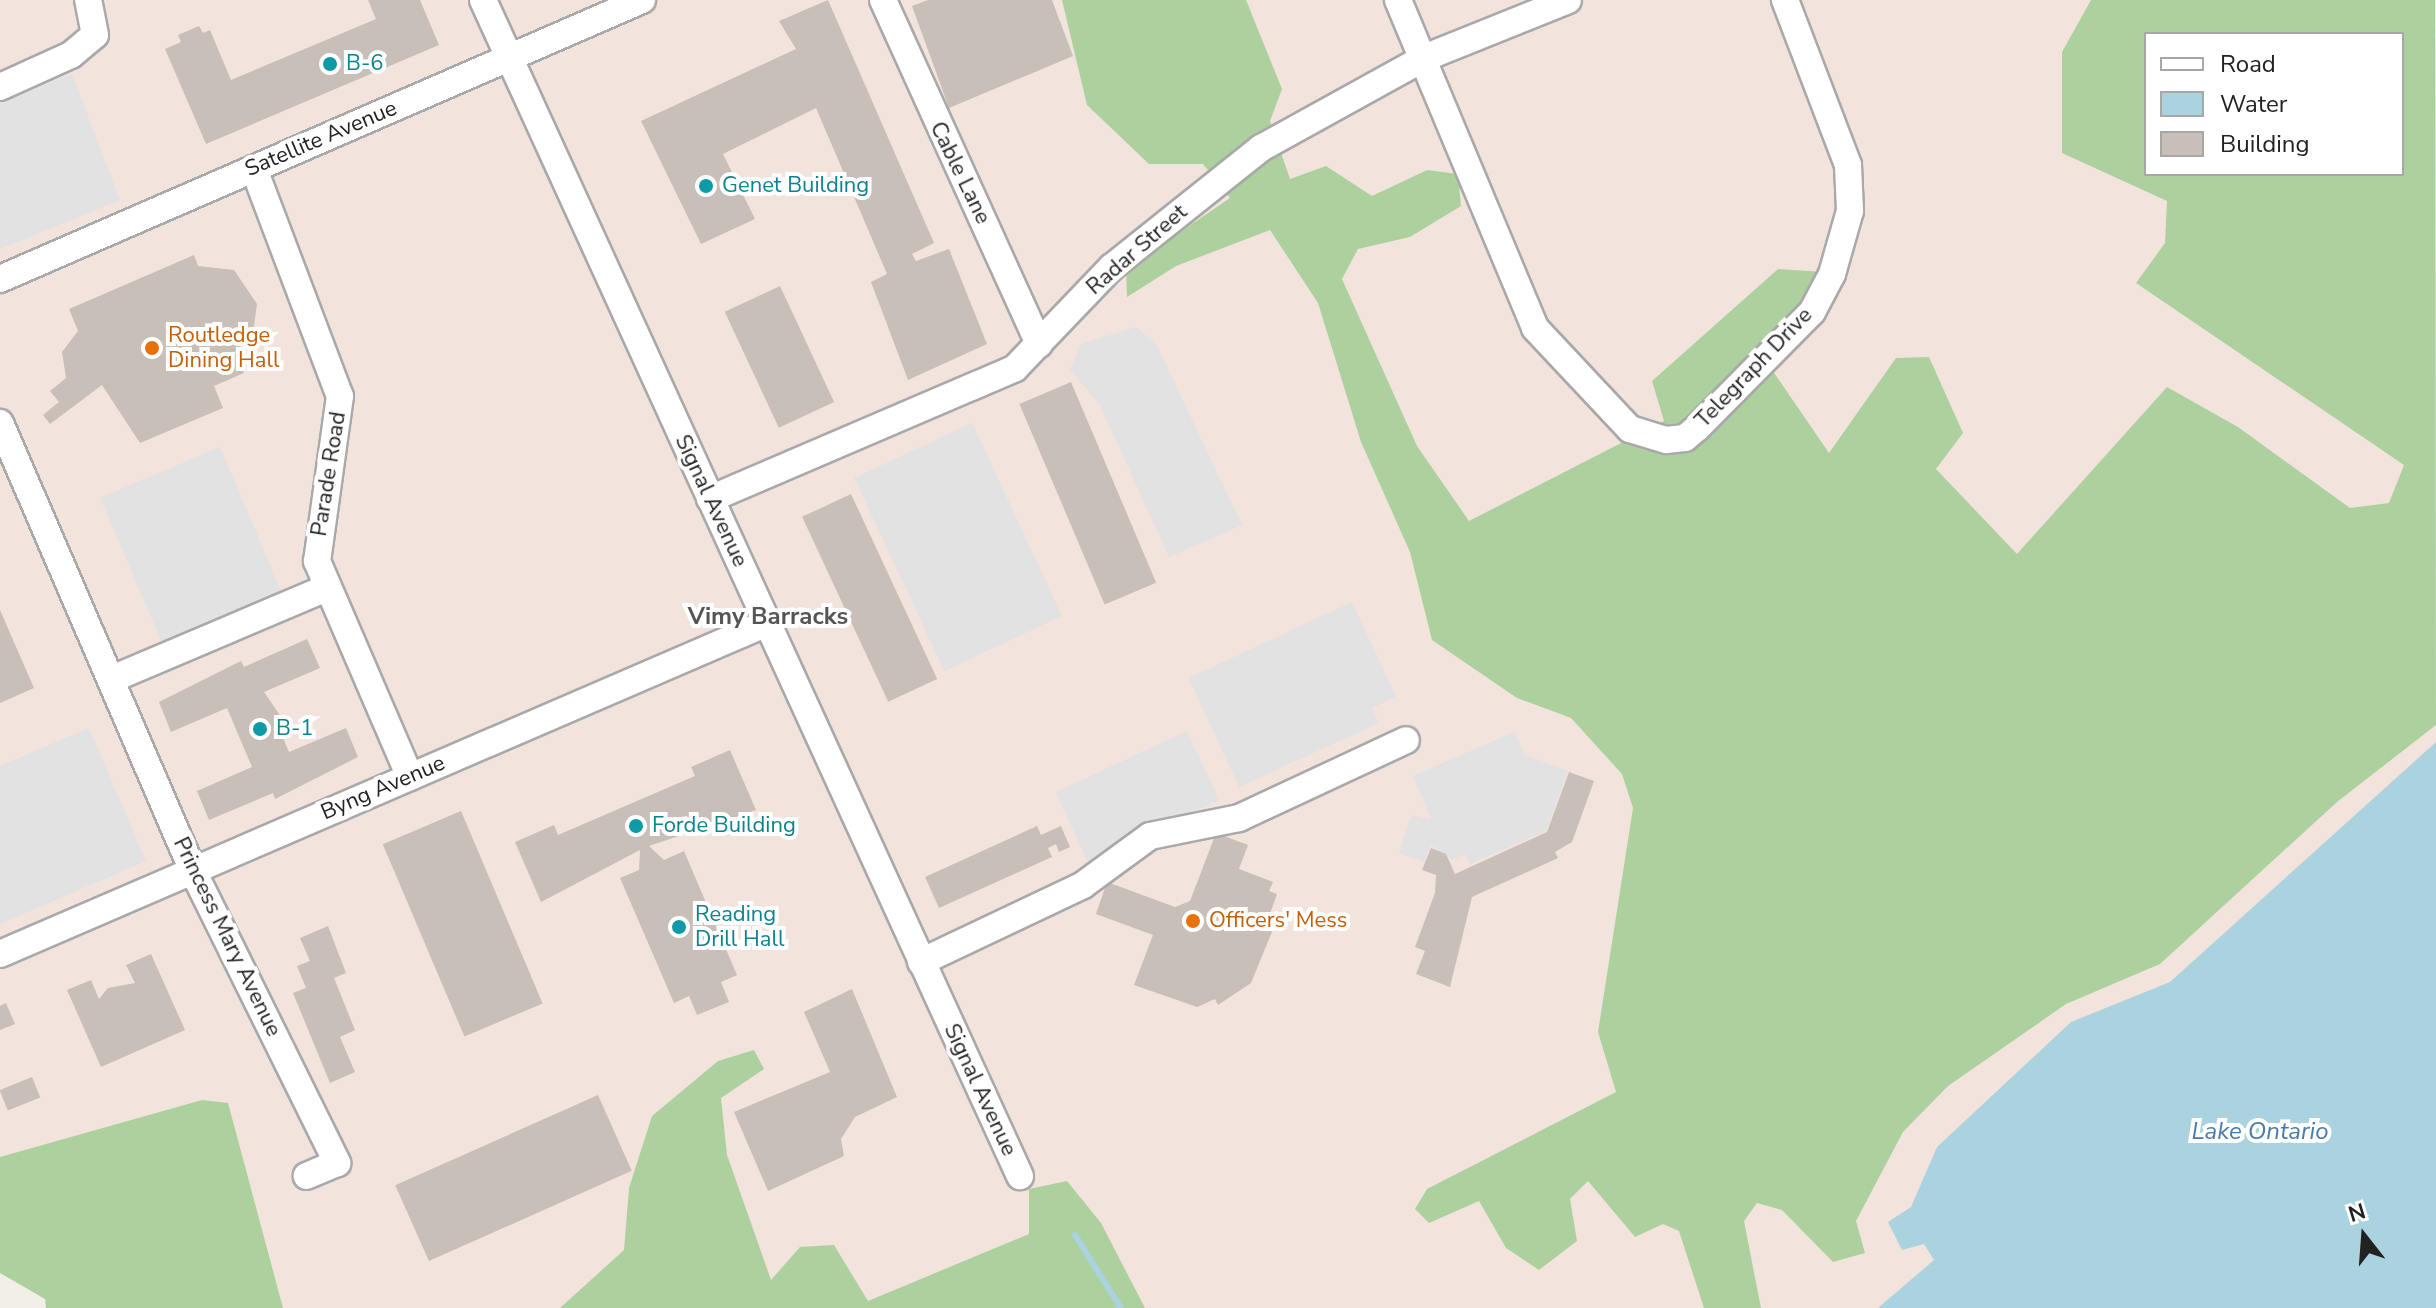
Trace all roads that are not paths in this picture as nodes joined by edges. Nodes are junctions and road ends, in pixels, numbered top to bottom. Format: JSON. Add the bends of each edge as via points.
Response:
{"nodes":[{"id":1,"x":88,"y":0,"type":"edge"},
{"id":2,"x":483,"y":0,"type":"edge"},
{"id":3,"x":642,"y":0,"type":"edge"},
{"id":4,"x":883,"y":0,"type":"edge"},
{"id":5,"x":1398,"y":0,"type":"edge"},
{"id":6,"x":1568,"y":0,"type":"edge"},
{"id":7,"x":1785,"y":0,"type":"edge"},
{"id":8,"x":509,"y":58,"type":"junction"},
{"id":9,"x":1424,"y":58,"type":"junction"},
{"id":10,"x":0,"y":87,"type":"edge"},
{"id":11,"x":254,"y":169,"type":"junction"},
{"id":12,"x":0,"y":279,"type":"edge"},
{"id":13,"x":1039,"y":344,"type":"junction"},
{"id":14,"x":0,"y":423,"type":"edge"},
{"id":15,"x":710,"y":499,"type":"junction"},
{"id":16,"x":326,"y":588,"type":"junction"},
{"id":17,"x":767,"y":623,"type":"junction"},
{"id":18,"x":112,"y":679,"type":"junction"},
{"id":19,"x":1406,"y":740,"type":"dead end"},
{"id":20,"x":410,"y":777,"type":"junction"},
{"id":21,"x":193,"y":871,"type":"junction"},
{"id":22,"x":0,"y":954,"type":"edge"},
{"id":23,"x":921,"y":962,"type":"junction"},
{"id":24,"x":307,"y":1176,"type":"dead end"},
{"id":25,"x":1020,"y":1176,"type":"dead end"}],
"edges":[{"from":1,"to":10,"type":"street","via":[[95,35],[71,55]]},
{"from":2,"to":8,"type":"street","name":"Signal Avenue"},
{"from":3,"to":8,"type":"street","name":"Satellite Avenue"},
{"from":4,"to":13,"type":"street","name":"Cable Lane"},
{"from":5,"to":9,"type":"street","name":"Telegraph Drive"},
{"from":6,"to":9,"type":"street","name":"Radar Street"},
{"from":7,"to":9,"type":"street","name":"Telegraph Drive","via":[[1848,165],[1850,211],[1812,312],[1685,438],[1630,429],[1606,396],[1546,344],[1457,152]]},
{"from":8,"to":11,"type":"street","name":"Satellite Avenue"},
{"from":8,"to":15,"type":"street","name":"Signal Avenue"},
{"from":9,"to":13,"type":"street","name":"Radar Street","via":[[1261,148],[1112,267]]},
{"from":11,"to":12,"type":"street","name":"Satellite Avenue"},
{"from":11,"to":16,"type":"street","name":"Parade Road","via":[[340,396],[317,547]]},
{"from":13,"to":15,"type":"street","name":"Radar Street","via":[[1015,368]]},
{"from":14,"to":18,"type":"street","name":"Princess Mary Avenue"},
{"from":15,"to":17,"type":"street","name":"Signal Avenue"},
{"from":16,"to":18,"type":"street"},
{"from":16,"to":20,"type":"street","name":"Parade Road"},
{"from":17,"to":20,"type":"street","name":"Byng Avenue"},
{"from":17,"to":23,"type":"street","name":"Signal Avenue"},
{"from":18,"to":21,"type":"street","name":"Princess Mary Avenue"},
{"from":19,"to":23,"type":"street","via":[[1239,818],[1150,836],[1083,885]]},
{"from":20,"to":21,"type":"street","name":"Byng Avenue"},
{"from":21,"to":22,"type":"street","name":"Byng Avenue"},
{"from":21,"to":24,"type":"street","name":"Princess Mary Avenue","via":[[337,1163]]},
{"from":23,"to":25,"type":"street","name":"Signal Avenue"}]}
